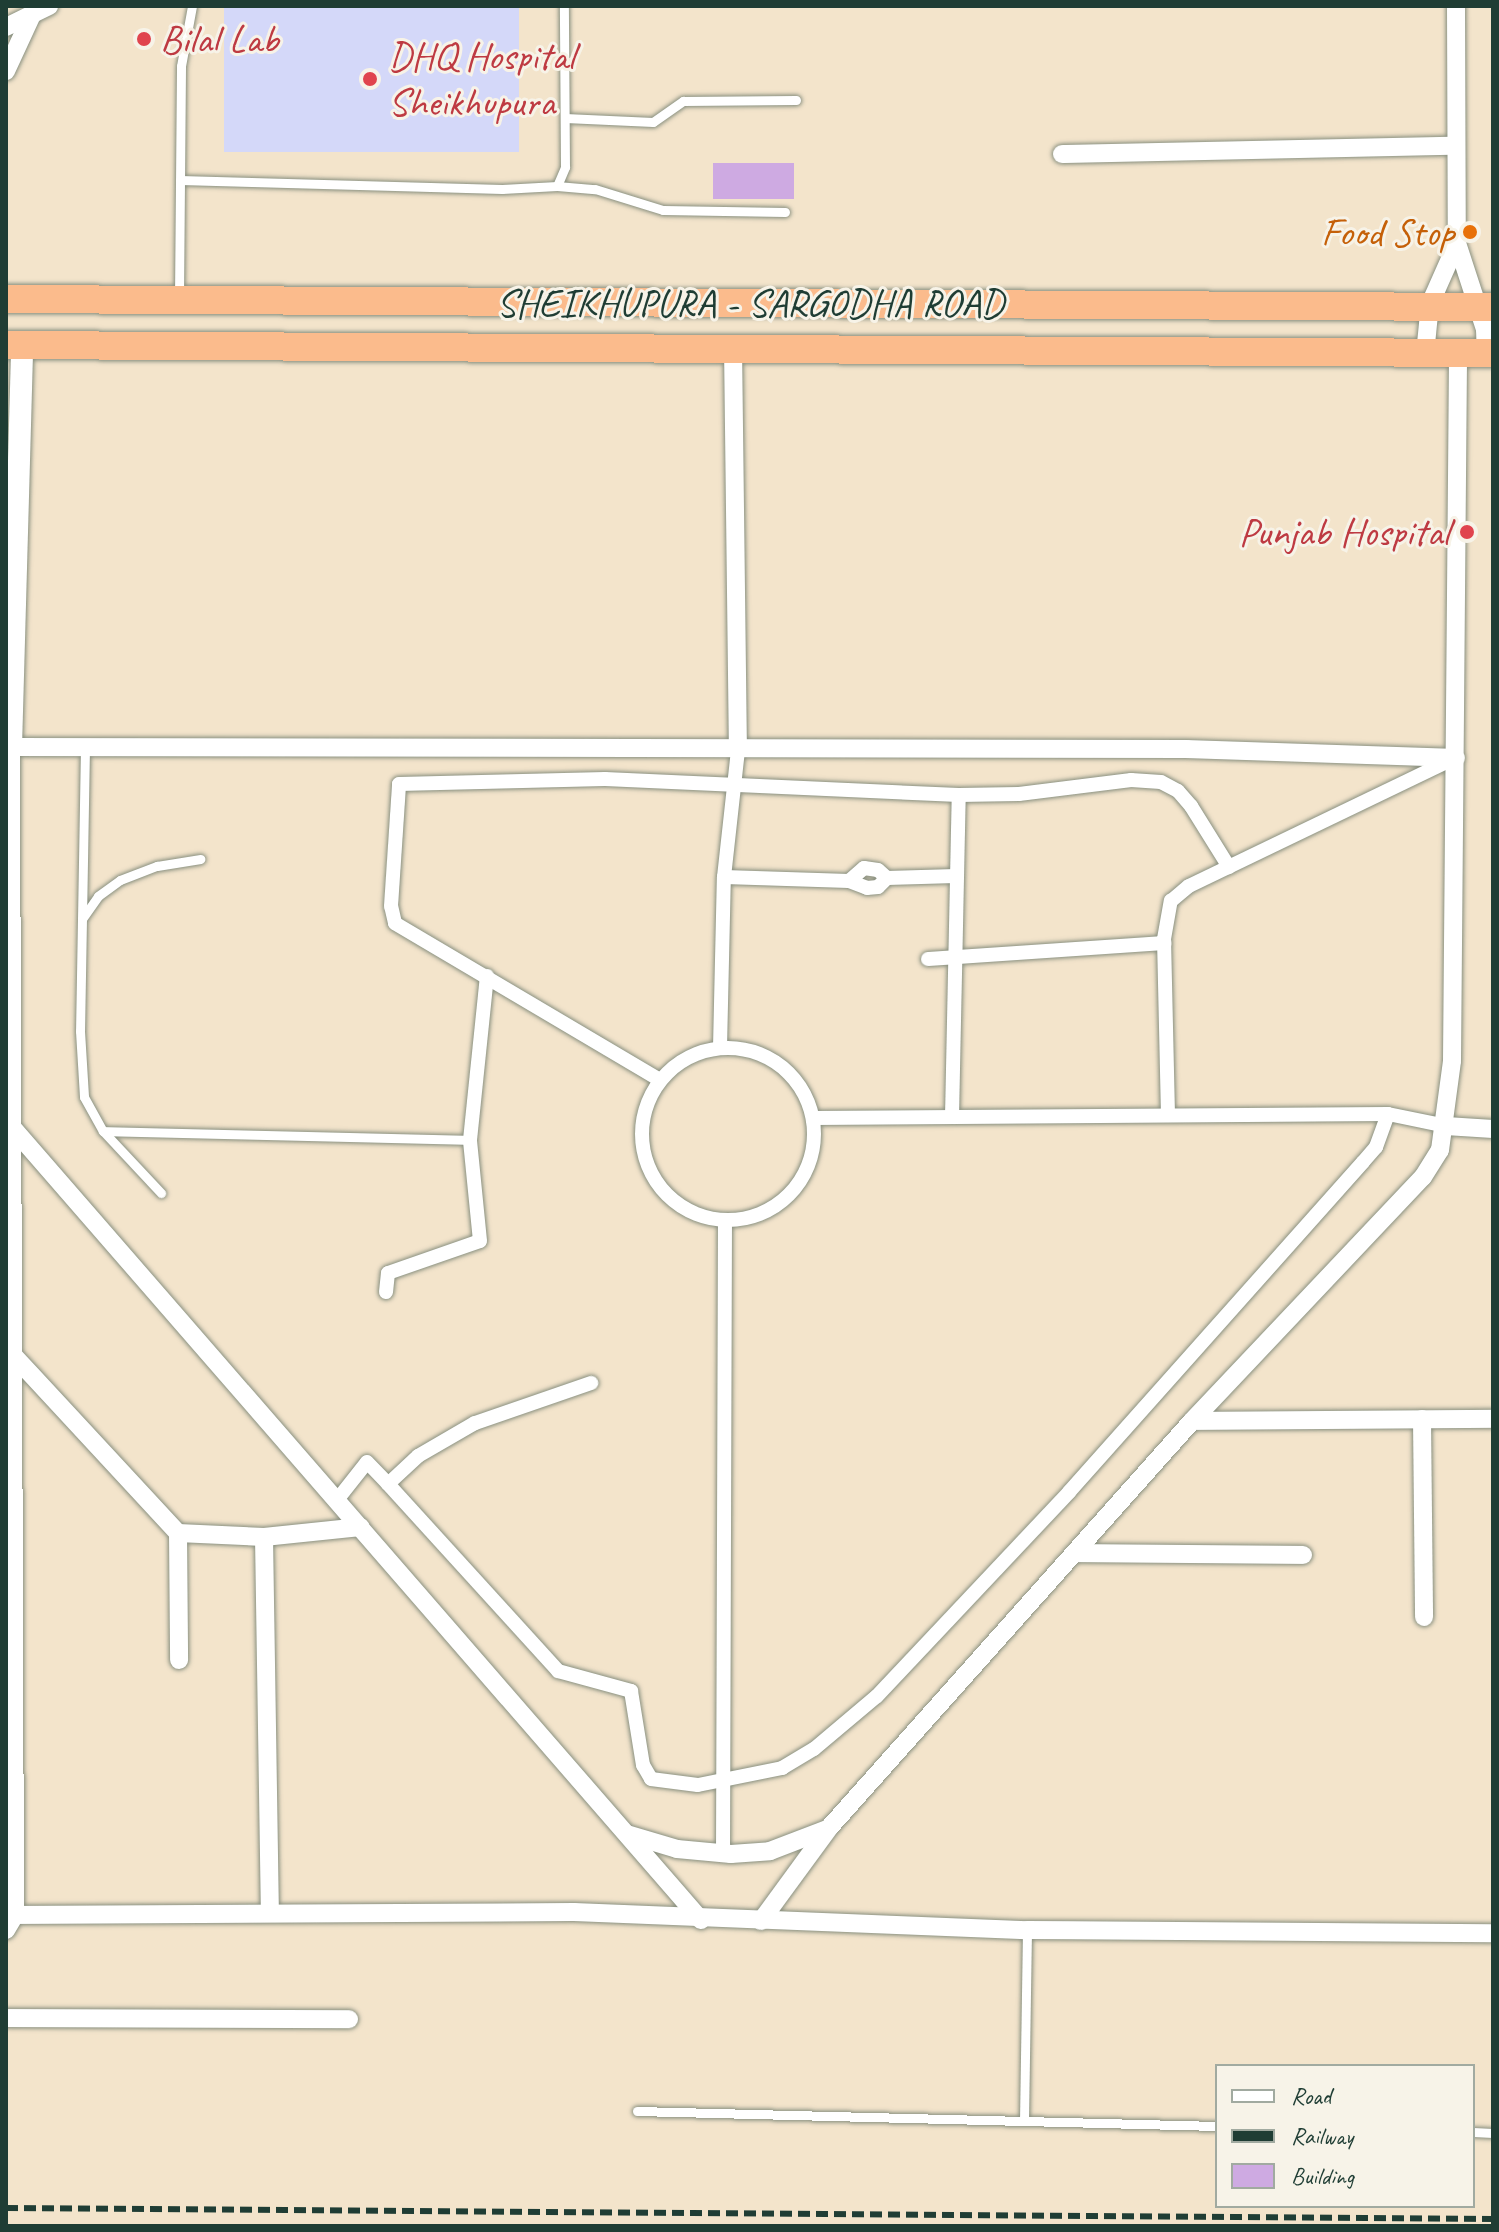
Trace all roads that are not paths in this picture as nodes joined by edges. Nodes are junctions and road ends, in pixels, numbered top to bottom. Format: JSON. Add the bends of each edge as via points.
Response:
{"nodes":[{"id":1,"x":192,"y":6,"type":"edge"},
{"id":2,"x":564,"y":6,"type":"edge"},
{"id":3,"x":1456,"y":6,"type":"edge"},
{"id":4,"x":39,"y":8,"type":"edge"},
{"id":5,"x":6,"y":27,"type":"edge"},
{"id":6,"x":6,"y":71,"type":"edge"},
{"id":7,"x":796,"y":100,"type":"dead end"},
{"id":8,"x":565,"y":118,"type":"junction"},
{"id":9,"x":1454,"y":146,"type":"junction"},
{"id":10,"x":1062,"y":154,"type":"dead end"},
{"id":11,"x":180,"y":180,"type":"junction"},
{"id":12,"x":557,"y":186,"type":"junction"},
{"id":13,"x":785,"y":212,"type":"dead end"},
{"id":14,"x":1457,"y":243,"type":"junction"},
{"id":15,"x":6,"y":299,"type":"edge"},
{"id":16,"x":179,"y":301,"type":"junction"},
{"id":17,"x":578,"y":302,"type":"junction"},
{"id":18,"x":1430,"y":304,"type":"junction"},
{"id":19,"x":1485,"y":306,"type":"edge"},
{"id":20,"x":14,"y":345,"type":"edge"},
{"id":21,"x":578,"y":345,"type":"junction"},
{"id":22,"x":733,"y":346,"type":"junction"},
{"id":23,"x":1479,"y":353,"type":"edge"},
{"id":24,"x":1425,"y":354,"type":"junction"},
{"id":25,"x":9,"y":747,"type":"edge"},
{"id":26,"x":85,"y":747,"type":"junction"},
{"id":27,"x":738,"y":750,"type":"junction"},
{"id":28,"x":1456,"y":758,"type":"junction"},
{"id":29,"x":731,"y":788,"type":"junction"},
{"id":30,"x":959,"y":795,"type":"junction"},
{"id":31,"x":200,"y":859,"type":"dead end"},
{"id":32,"x":1229,"y":867,"type":"junction"},
{"id":33,"x":956,"y":876,"type":"junction"},
{"id":34,"x":724,"y":877,"type":"junction"},
{"id":35,"x":82,"y":919,"type":"junction"},
{"id":36,"x":1164,"y":943,"type":"junction"},
{"id":37,"x":955,"y":958,"type":"junction"},
{"id":38,"x":928,"y":959,"type":"dead end"},
{"id":39,"x":487,"y":976,"type":"junction"},
{"id":40,"x":720,"y":1048,"type":"junction"},
{"id":41,"x":660,"y":1080,"type":"junction"},
{"id":42,"x":1388,"y":1114,"type":"junction"},
{"id":43,"x":1168,"y":1115,"type":"junction"},
{"id":44,"x":952,"y":1117,"type":"junction"},
{"id":45,"x":813,"y":1118,"type":"junction"},
{"id":46,"x":11,"y":1126,"type":"edge"},
{"id":47,"x":1446,"y":1126,"type":"junction"},
{"id":48,"x":1493,"y":1129,"type":"edge"},
{"id":49,"x":103,"y":1131,"type":"junction"},
{"id":50,"x":470,"y":1140,"type":"junction"},
{"id":51,"x":161,"y":1193,"type":"dead end"},
{"id":52,"x":725,"y":1221,"type":"junction"},
{"id":53,"x":386,"y":1292,"type":"dead end"},
{"id":54,"x":15,"y":1357,"type":"junction"},
{"id":55,"x":591,"y":1383,"type":"dead end"},
{"id":56,"x":1422,"y":1419,"type":"junction"},
{"id":57,"x":1493,"y":1419,"type":"edge"},
{"id":58,"x":1192,"y":1421,"type":"junction"},
{"id":59,"x":388,"y":1484,"type":"junction"},
{"id":60,"x":337,"y":1500,"type":"junction"},
{"id":61,"x":360,"y":1527,"type":"junction"},
{"id":62,"x":178,"y":1533,"type":"junction"},
{"id":63,"x":264,"y":1537,"type":"junction"},
{"id":64,"x":1075,"y":1553,"type":"junction"},
{"id":65,"x":1303,"y":1555,"type":"dead end"},
{"id":66,"x":1424,"y":1617,"type":"dead end"},
{"id":67,"x":179,"y":1660,"type":"dead end"},
{"id":68,"x":723,"y":1783,"type":"junction"},
{"id":69,"x":829,"y":1828,"type":"junction"},
{"id":70,"x":624,"y":1833,"type":"junction"},
{"id":71,"x":723,"y":1854,"type":"junction"},
{"id":72,"x":270,"y":1913,"type":"junction"},
{"id":73,"x":9,"y":1920,"type":"edge"},
{"id":74,"x":701,"y":1920,"type":"junction"},
{"id":75,"x":761,"y":1921,"type":"junction"},
{"id":76,"x":1027,"y":1930,"type":"junction"},
{"id":77,"x":1493,"y":1933,"type":"edge"},
{"id":78,"x":6,"y":2018,"type":"edge"},
{"id":79,"x":349,"y":2019,"type":"dead end"},
{"id":80,"x":637,"y":2111,"type":"dead end"},
{"id":81,"x":1024,"y":2121,"type":"junction"},
{"id":82,"x":1215,"y":2126,"type":"edge"}],
"edges":[{"from":1,"to":11,"type":"lane","via":[[181,66]]},
{"from":2,"to":8,"type":"lane"},
{"from":3,"to":9,"type":"street"},
{"from":4,"to":5,"type":"street"},
{"from":4,"to":6,"type":"street"},
{"from":7,"to":8,"type":"lane","via":[[683,101],[653,122]]},
{"from":8,"to":12,"type":"lane","via":[[565,167]]},
{"from":9,"to":10,"type":"street"},
{"from":9,"to":14,"type":"street"},
{"from":11,"to":12,"type":"lane"},
{"from":11,"to":16,"type":"lane"},
{"from":12,"to":13,"type":"lane","via":[[595,189],[663,210]]},
{"from":14,"to":18,"type":"street"},
{"from":14,"to":19,"type":"street"},
{"from":15,"to":16,"type":"highway","name":"SHEIKHUPURA - SARGODHA ROAD"},
{"from":16,"to":17,"type":"highway","name":"SHEIKHUPURA - SARGODHA ROAD"},
{"from":17,"to":18,"type":"highway","name":"SHEIKHUPURA - SARGODHA ROAD"},
{"from":17,"to":21,"type":"highway"},
{"from":18,"to":19,"type":"highway","name":"SHEIKHUPURA - SARGODHA ROAD"},
{"from":18,"to":24,"type":"street"},
{"from":19,"to":23,"type":"street"},
{"from":20,"to":21,"type":"highway","name":"SHEIKHUPURA - SARGODHA ROAD"},
{"from":20,"to":25,"type":"street"},
{"from":21,"to":22,"type":"highway","name":"SHEIKHUPURA - SARGODHA ROAD"},
{"from":22,"to":24,"type":"highway","name":"SHEIKHUPURA - SARGODHA ROAD"},
{"from":22,"to":27,"type":"street"},
{"from":23,"to":24,"type":"highway","name":"SHEIKHUPURA - SARGODHA ROAD"},
{"from":23,"to":28,"type":"street"},
{"from":25,"to":26,"type":"street"},
{"from":25,"to":46,"type":"street"},
{"from":26,"to":27,"type":"street"},
{"from":26,"to":35,"type":"lane"},
{"from":27,"to":28,"type":"street","via":[[1187,749]]},
{"from":27,"to":29,"type":"street"},
{"from":28,"to":32,"type":"street"},
{"from":28,"to":47,"type":"street","via":[[1452,1061]]},
{"from":29,"to":30,"type":"street"},
{"from":29,"to":34,"type":"street"},
{"from":29,"to":39,"type":"street","via":[[605,779],[399,784],[391,916],[399,926]]},
{"from":30,"to":32,"type":"street","via":[[1161,782],[1191,806]]},
{"from":30,"to":33,"type":"street"},
{"from":31,"to":35,"type":"lane","via":[[157,866],[120,880],[98,896]]},
{"from":32,"to":36,"type":"street","via":[[1171,901]]},
{"from":33,"to":34,"type":"street","via":[[887,878],[878,887],[867,888],[849,881]]},
{"from":33,"to":37,"type":"street"},
{"from":34,"to":40,"type":"street"},
{"from":35,"to":49,"type":"lane","via":[[84,1097]]},
{"from":36,"to":37,"type":"street"},
{"from":36,"to":43,"type":"street"},
{"from":37,"to":38,"type":"street"},
{"from":37,"to":44,"type":"street"},
{"from":39,"to":41,"type":"street"},
{"from":39,"to":50,"type":"street"},
{"from":40,"to":41,"type":"street","via":[[681,1060]]},
{"from":40,"to":45,"type":"street","via":[[759,1053],[777,1063],[804,1092]]},
{"from":41,"to":52,"type":"street","via":[[641,1127],[647,1167],[656,1184],[686,1210]]},
{"from":42,"to":43,"type":"street"},
{"from":42,"to":47,"type":"street"},
{"from":42,"to":68,"type":"street","via":[[1376,1147],[1363,1162],[1069,1492],[877,1696],[814,1749],[782,1768]]},
{"from":43,"to":44,"type":"street"},
{"from":44,"to":45,"type":"street"},
{"from":45,"to":52,"type":"street","via":[[813,1151],[796,1187],[765,1212]]},
{"from":46,"to":54,"type":"street"},
{"from":46,"to":60,"type":"street"},
{"from":47,"to":48,"type":"street"},
{"from":47,"to":58,"type":"street","via":[[1440,1150],[1423,1177]]},
{"from":49,"to":50,"type":"lane"},
{"from":49,"to":51,"type":"lane"},
{"from":50,"to":53,"type":"street","via":[[480,1241],[388,1273]]},
{"from":52,"to":68,"type":"street"},
{"from":54,"to":62,"type":"street"},
{"from":54,"to":73,"type":"street"},
{"from":55,"to":59,"type":"street","via":[[475,1423],[418,1456]]},
{"from":56,"to":57,"type":"street"},
{"from":56,"to":58,"type":"street"},
{"from":56,"to":66,"type":"street"},
{"from":58,"to":64,"type":"street"},
{"from":59,"to":60,"type":"street","via":[[367,1462]]},
{"from":59,"to":68,"type":"street","via":[[558,1671],[631,1691],[643,1765],[651,1779],[667,1785]]},
{"from":60,"to":61,"type":"street"},
{"from":61,"to":63,"type":"street"},
{"from":61,"to":70,"type":"street"},
{"from":62,"to":63,"type":"street"},
{"from":62,"to":67,"type":"street"},
{"from":63,"to":72,"type":"street"},
{"from":64,"to":65,"type":"street"},
{"from":64,"to":69,"type":"street"},
{"from":68,"to":71,"type":"street"},
{"from":69,"to":71,"type":"street","via":[[770,1851]]},
{"from":69,"to":75,"type":"street"},
{"from":70,"to":71,"type":"street","via":[[677,1849]]},
{"from":70,"to":74,"type":"street"},
{"from":72,"to":73,"type":"street"},
{"from":72,"to":74,"type":"street","via":[[574,1912]]},
{"from":74,"to":75,"type":"street"},
{"from":75,"to":76,"type":"street"},
{"from":76,"to":77,"type":"street"},
{"from":76,"to":81,"type":"lane"},
{"from":78,"to":79,"type":"street"},
{"from":80,"to":81,"type":"lane"},
{"from":81,"to":82,"type":"lane"}]}
